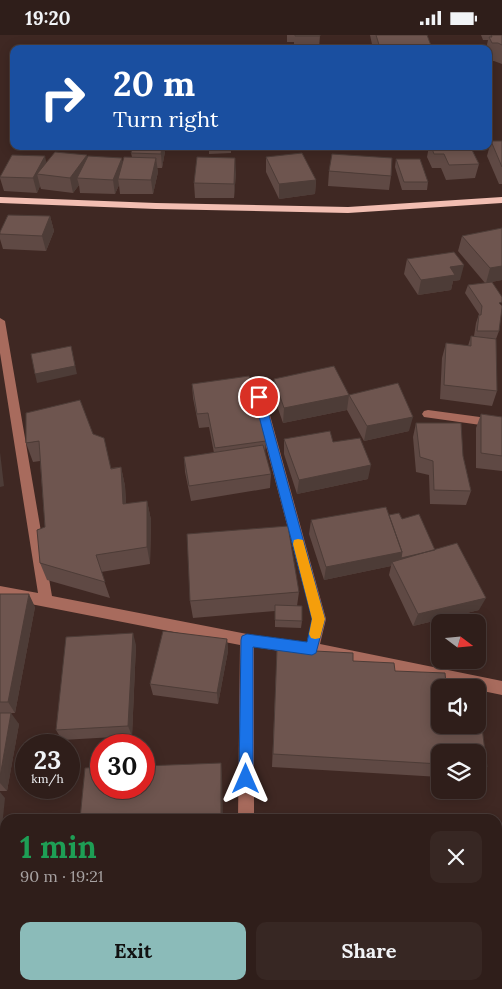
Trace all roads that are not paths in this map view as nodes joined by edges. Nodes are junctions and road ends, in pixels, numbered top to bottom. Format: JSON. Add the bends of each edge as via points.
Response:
{"nodes":[{"id":1,"x":0,"y":200,"type":"edge"},
{"id":2,"x":502,"y":200,"type":"edge"},
{"id":3,"x":0,"y":321,"type":"edge"},
{"id":4,"x":259,"y":397,"type":"dead end"},
{"id":5,"x":428,"y":414,"type":"dead end"},
{"id":6,"x":502,"y":424,"type":"edge"},
{"id":7,"x":0,"y":591,"type":"edge"},
{"id":8,"x":46,"y":600,"type":"junction"},
{"id":9,"x":247,"y":640,"type":"junction"},
{"id":10,"x":312,"y":649,"type":"junction"},
{"id":11,"x":502,"y":688,"type":"edge"},
{"id":12,"x":246,"y":814,"type":"edge"}],
"edges":[{"from":1,"to":2,"type":"main road","via":[[348,210]]},
{"from":3,"to":8,"type":"street"},
{"from":4,"to":10,"type":"street","via":[[319,619]]},
{"from":5,"to":6,"type":"street"},
{"from":7,"to":8,"type":"street"},
{"from":8,"to":9,"type":"street"},
{"from":9,"to":10,"type":"street"},
{"from":9,"to":12,"type":"street"},
{"from":10,"to":11,"type":"street"}]}
